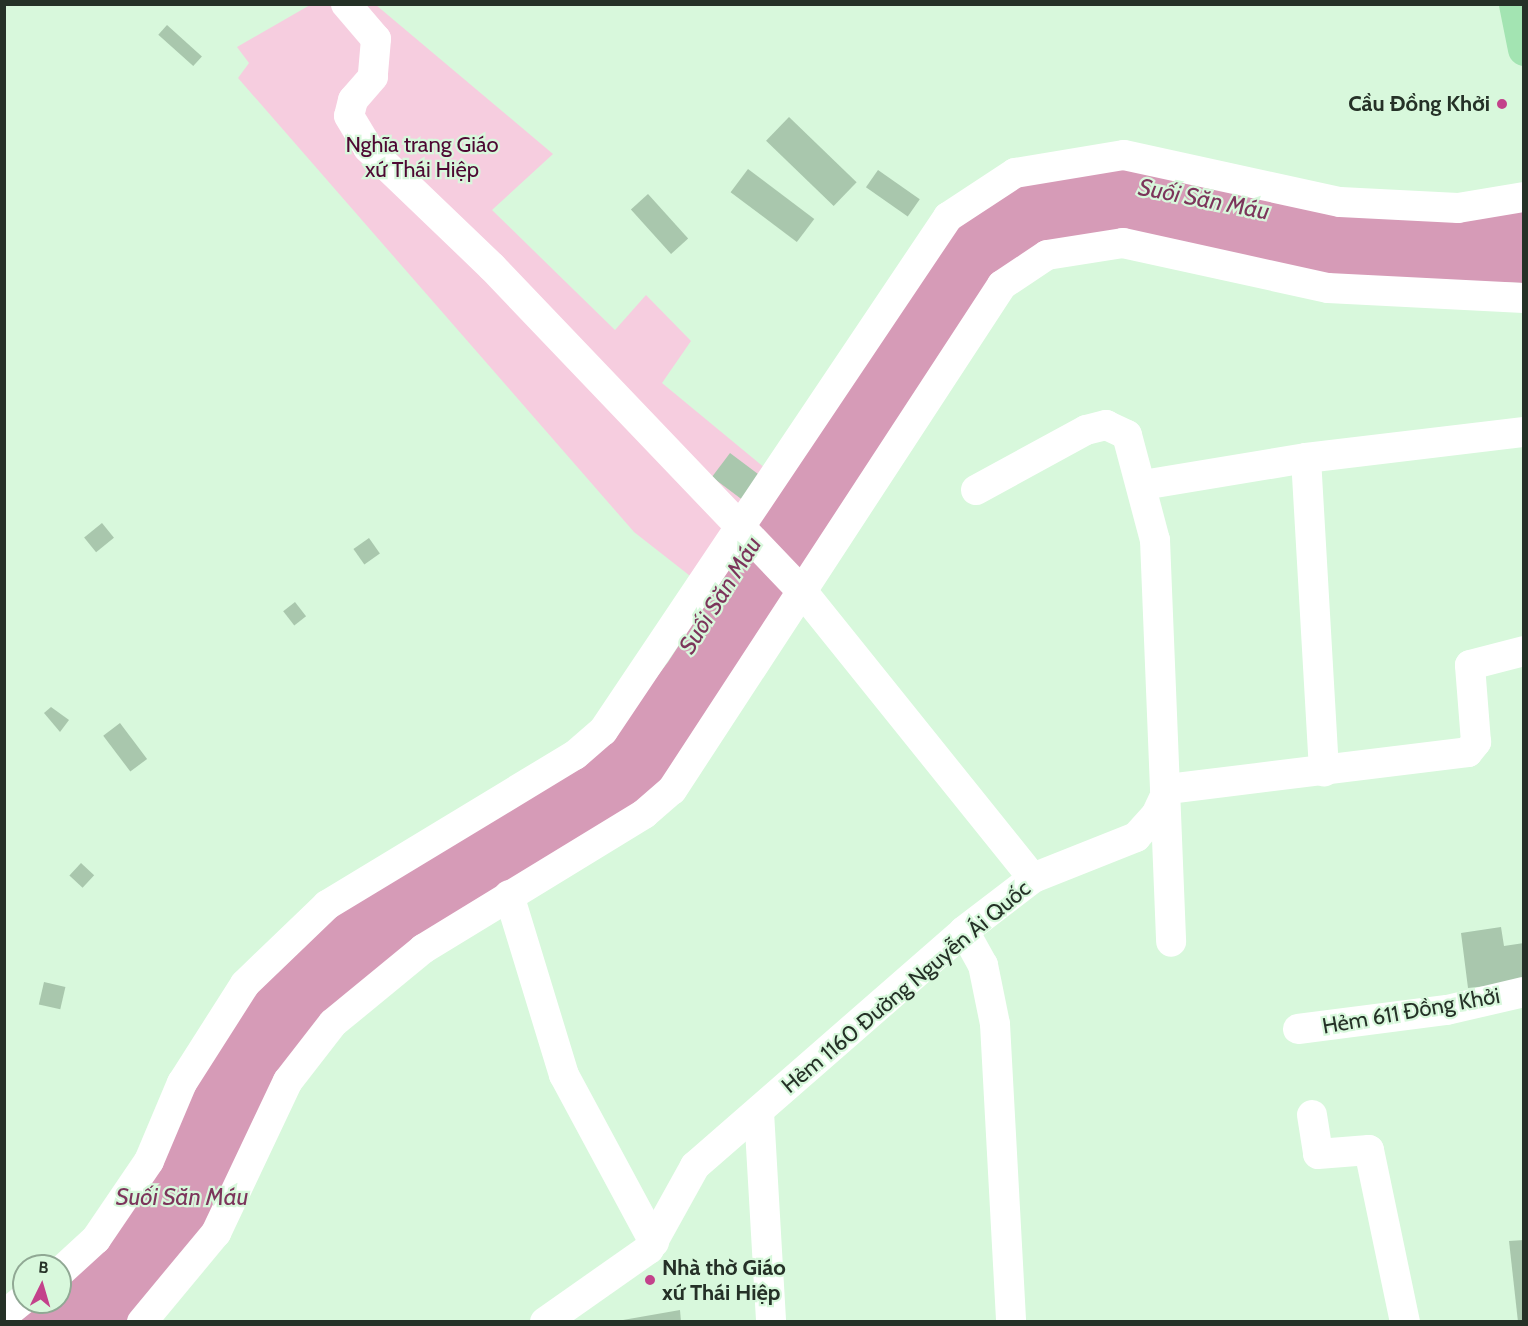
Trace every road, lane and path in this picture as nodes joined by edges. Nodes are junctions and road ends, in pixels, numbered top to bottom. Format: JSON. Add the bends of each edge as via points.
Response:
{"nodes":[{"id":1,"x":346,"y":4,"type":"edge"},
{"id":2,"x":1515,"y":4,"type":"edge"},
{"id":3,"x":1524,"y":49,"type":"edge"},
{"id":4,"x":1524,"y":197,"type":"edge"},
{"id":5,"x":1524,"y":298,"type":"edge"},
{"id":6,"x":1524,"y":432,"type":"edge"},
{"id":7,"x":1306,"y":458,"type":"junction"},
{"id":8,"x":1143,"y":485,"type":"junction"},
{"id":9,"x":976,"y":490,"type":"dead end"},
{"id":10,"x":736,"y":528,"type":"junction"},
{"id":11,"x":802,"y":591,"type":"junction"},
{"id":12,"x":1524,"y":651,"type":"edge"},
{"id":13,"x":1324,"y":771,"type":"junction"},
{"id":14,"x":1168,"y":789,"type":"junction"},
{"id":15,"x":1033,"y":878,"type":"junction"},
{"id":16,"x":509,"y":895,"type":"junction"},
{"id":17,"x":964,"y":931,"type":"junction"},
{"id":18,"x":1171,"y":942,"type":"dead end"},
{"id":19,"x":1524,"y":992,"type":"edge"},
{"id":20,"x":1298,"y":1029,"type":"dead end"},
{"id":21,"x":759,"y":1112,"type":"junction"},
{"id":22,"x":1312,"y":1115,"type":"dead end"},
{"id":23,"x":654,"y":1242,"type":"junction"},
{"id":24,"x":72,"y":1261,"type":"edge"},
{"id":25,"x":142,"y":1322,"type":"edge"},
{"id":26,"x":545,"y":1322,"type":"edge"},
{"id":27,"x":771,"y":1322,"type":"edge"},
{"id":28,"x":1011,"y":1322,"type":"edge"},
{"id":29,"x":1405,"y":1322,"type":"edge"}],
"edges":[{"from":1,"to":10,"type":"street","via":[[376,39],[373,77],[352,100],[349,116],[368,148],[492,267]]},
{"from":2,"to":3,"type":"main road"},
{"from":4,"to":10,"type":"street","via":[[1458,208],[1340,202],[1124,155],[1015,173],[948,217]]},
{"from":5,"to":11,"type":"street","via":[[1328,288],[1124,243],[1047,255],[1002,285]]},
{"from":6,"to":7,"type":"street"},
{"from":7,"to":8,"type":"street"},
{"from":7,"to":13,"type":"street"},
{"from":8,"to":9,"type":"street","via":[[1127,435],[1106,425],[1086,430]]},
{"from":8,"to":14,"type":"street","via":[[1155,540]]},
{"from":10,"to":11,"type":"street"},
{"from":10,"to":24,"type":"street","via":[[658,657],[603,731],[575,754],[327,905],[245,984],[182,1083],[149,1161],[96,1239]]},
{"from":11,"to":15,"type":"street"},
{"from":11,"to":16,"type":"street","via":[[672,790],[644,814]]},
{"from":12,"to":13,"type":"street","via":[[1470,665],[1474,748]]},
{"from":13,"to":14,"type":"street"},
{"from":14,"to":15,"type":"street","name":"Hẻm 1160 Đường Nguyễn Ái Quốc","via":[[1156,815],[1136,837]]},
{"from":14,"to":18,"type":"street"},
{"from":15,"to":17,"type":"street","name":"Hẻm 1160 Đường Nguyễn Ái Quốc"},
{"from":16,"to":23,"type":"street","via":[[564,1075]]},
{"from":16,"to":25,"type":"street","via":[[423,949],[333,1023],[288,1081],[216,1233]]},
{"from":17,"to":21,"type":"street","name":"Hẻm 1160 Đường Nguyễn Ái Quốc"},
{"from":17,"to":28,"type":"street","via":[[983,965],[995,1024]]},
{"from":19,"to":20,"type":"street","name":"Hẻm 611 Đồng Khởi","via":[[1447,1010]]},
{"from":21,"to":23,"type":"street","name":"Hẻm 1160 Đường Nguyễn Ái Quốc","via":[[688,1174]]},
{"from":21,"to":27,"type":"street"},
{"from":22,"to":29,"type":"street","via":[[1318,1154],[1369,1150]]},
{"from":23,"to":26,"type":"street","name":"Hẻm 1160 Đường Nguyễn Ái Quốc"}]}
